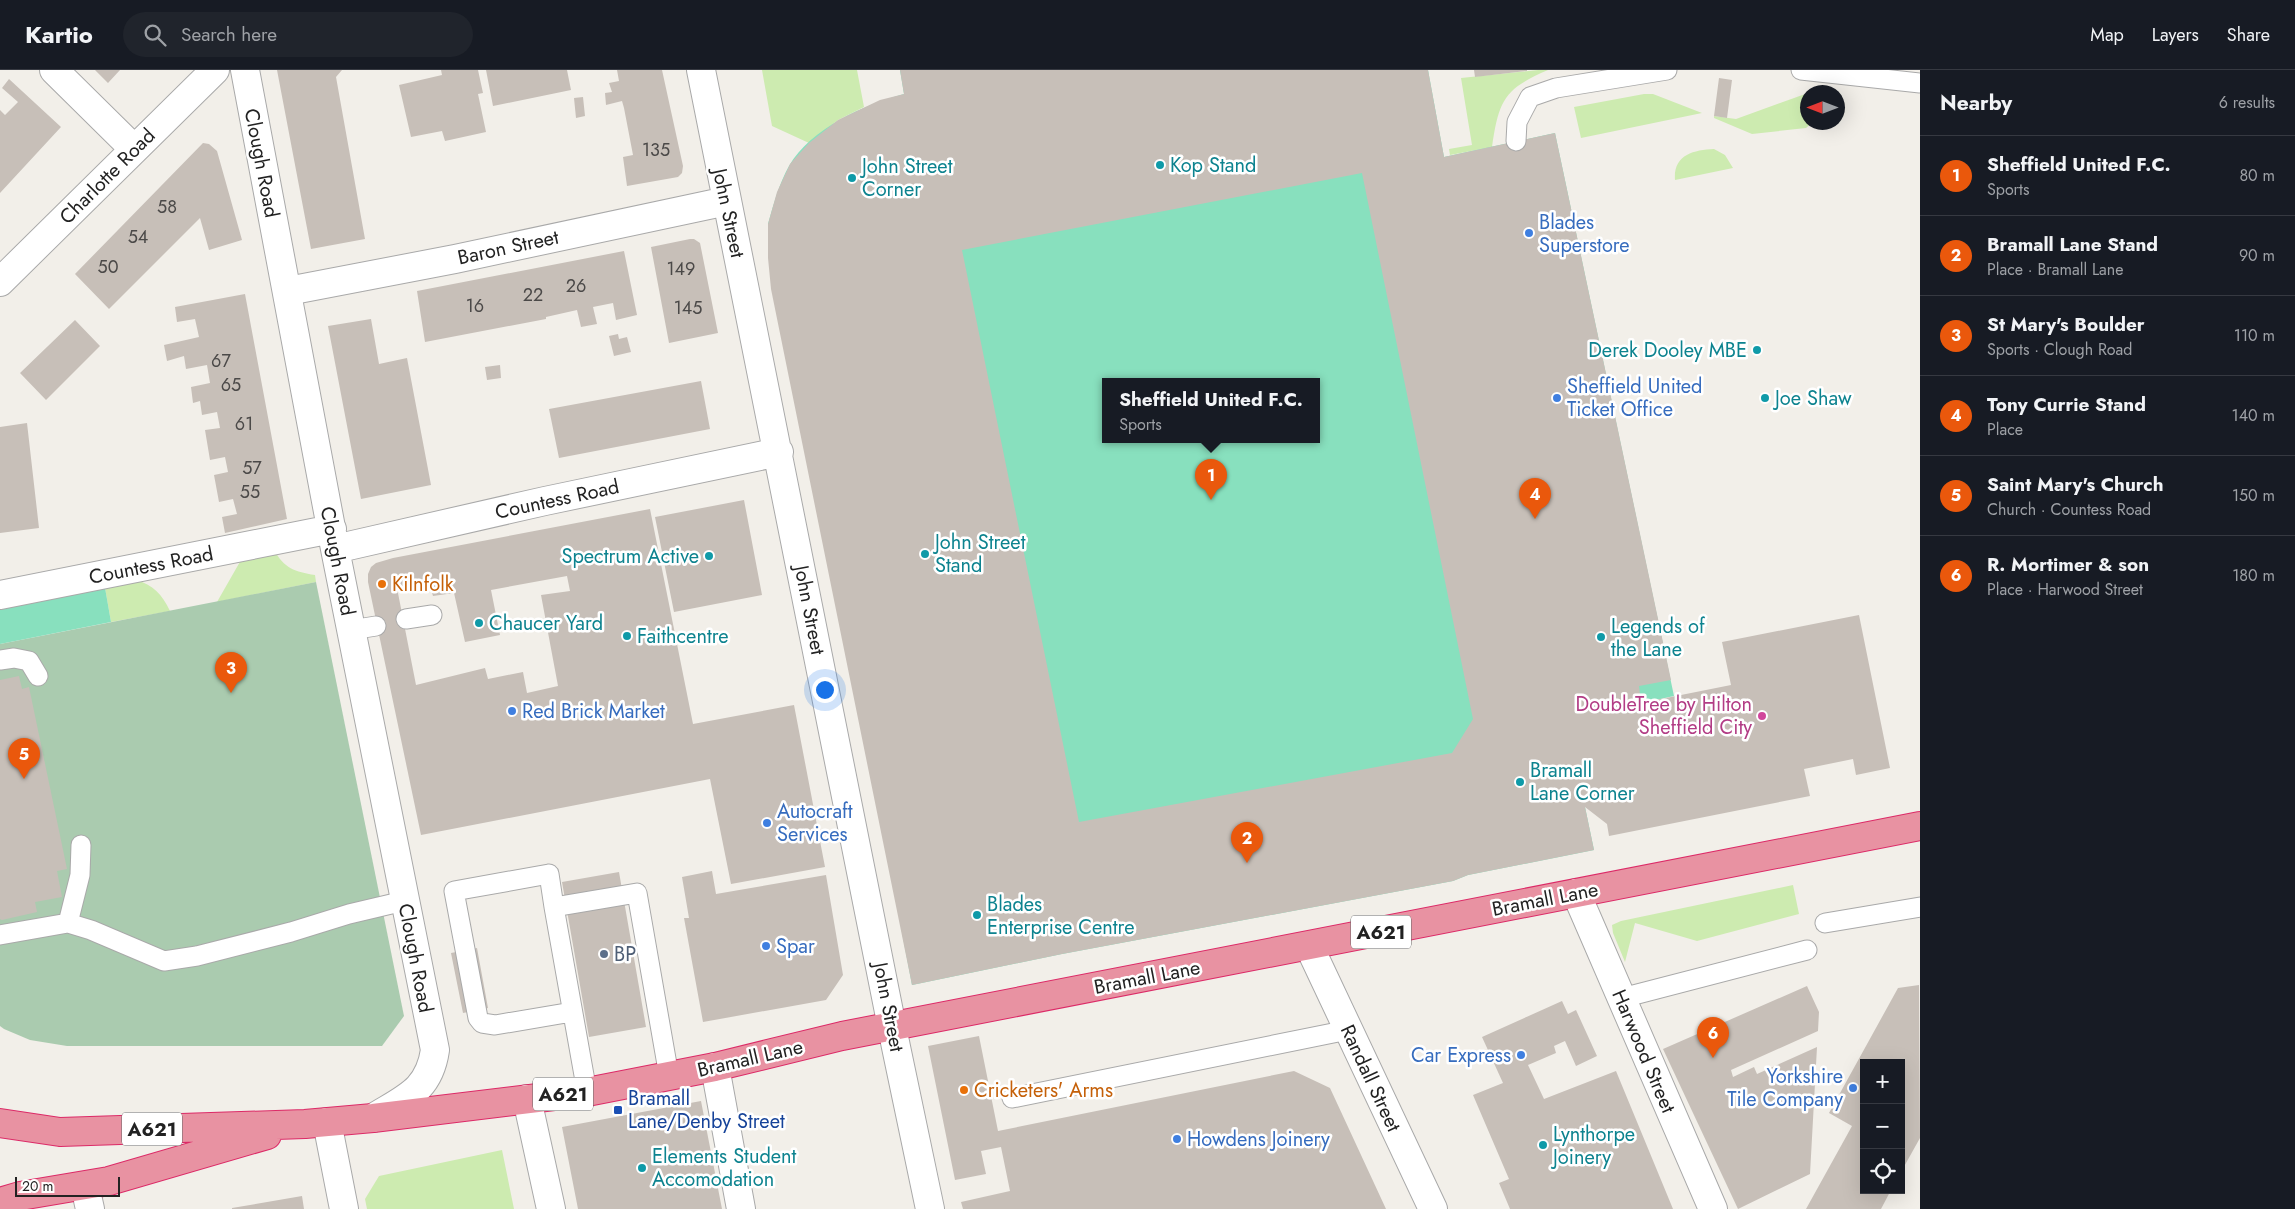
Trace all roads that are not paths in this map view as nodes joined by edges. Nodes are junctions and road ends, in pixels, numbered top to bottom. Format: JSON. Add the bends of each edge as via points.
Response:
{"nodes":[{"id":1,"x":54,"y":70,"type":"edge"},
{"id":2,"x":215,"y":70,"type":"edge"},
{"id":3,"x":244,"y":70,"type":"edge"},
{"id":4,"x":701,"y":70,"type":"edge"},
{"id":5,"x":1667,"y":70,"type":"edge"},
{"id":6,"x":1801,"y":70,"type":"edge"},
{"id":7,"x":1920,"y":83,"type":"edge"},
{"id":8,"x":1516,"y":141,"type":"dead end"},
{"id":9,"x":134,"y":149,"type":"junction"},
{"id":10,"x":727,"y":200,"type":"junction"},
{"id":11,"x":0,"y":282,"type":"edge"},
{"id":12,"x":288,"y":291,"type":"junction"},
{"id":13,"x":779,"y":452,"type":"junction"},
{"id":14,"x":333,"y":539,"type":"junction"},
{"id":15,"x":0,"y":595,"type":"edge"},
{"id":16,"x":432,"y":615,"type":"dead end"},
{"id":17,"x":406,"y":619,"type":"dead end"},
{"id":18,"x":0,"y":660,"type":"edge"},
{"id":19,"x":38,"y":676,"type":"dead end"},
{"id":20,"x":1920,"y":826,"type":"edge"},
{"id":21,"x":81,"y":845,"type":"dead end"},
{"id":22,"x":1576,"y":893,"type":"junction"},
{"id":23,"x":404,"y":901,"type":"junction"},
{"id":24,"x":554,"y":907,"type":"junction"},
{"id":25,"x":1920,"y":907,"type":"edge"},
{"id":26,"x":68,"y":923,"type":"junction"},
{"id":27,"x":1825,"y":923,"type":"dead end"},
{"id":28,"x":0,"y":935,"type":"edge"},
{"id":29,"x":1309,"y":946,"type":"junction"},
{"id":30,"x":1807,"y":950,"type":"dead end"},
{"id":31,"x":1622,"y":998,"type":"junction"},
{"id":32,"x":572,"y":1012,"type":"junction"},
{"id":33,"x":892,"y":1026,"type":"junction"},
{"id":34,"x":1348,"y":1030,"type":"junction"},
{"id":35,"x":435,"y":1050,"type":"joint"},
{"id":36,"x":715,"y":1067,"type":"junction"},
{"id":37,"x":669,"y":1076,"type":"junction"},
{"id":38,"x":587,"y":1092,"type":"junction"},
{"id":39,"x":1012,"y":1098,"type":"dead end"},
{"id":40,"x":527,"y":1099,"type":"junction"},
{"id":41,"x":373,"y":1118,"type":"junction"},
{"id":42,"x":0,"y":1123,"type":"edge"},
{"id":43,"x":316,"y":1123,"type":"junction"},
{"id":44,"x":0,"y":1202,"type":"edge"},
{"id":45,"x":344,"y":1209,"type":"edge"},
{"id":46,"x":551,"y":1209,"type":"edge"},
{"id":47,"x":741,"y":1209,"type":"edge"},
{"id":48,"x":930,"y":1209,"type":"edge"},
{"id":49,"x":1433,"y":1209,"type":"edge"},
{"id":50,"x":1713,"y":1209,"type":"edge"}],
"edges":[{"from":1,"to":9,"type":"street"},
{"from":2,"to":9,"type":"street","name":"Charlotte Road"},
{"from":3,"to":12,"type":"street","name":"Clough Road"},
{"from":4,"to":10,"type":"street","name":"John Street"},
{"from":5,"to":8,"type":"lane","via":[[1556,88],[1530,97],[1517,122]]},
{"from":6,"to":7,"type":"lane"},
{"from":9,"to":11,"type":"street","name":"Charlotte Road"},
{"from":10,"to":12,"type":"street","name":"Baron Street","via":[[455,259]]},
{"from":10,"to":13,"type":"street","name":"John Street"},
{"from":12,"to":14,"type":"street","name":"Clough Road"},
{"from":13,"to":14,"type":"street","name":"Countess Road","via":[[545,501]]},
{"from":13,"to":33,"type":"street","name":"John Street"},
{"from":14,"to":15,"type":"street","name":"Countess Road"},
{"from":14,"to":23,"type":"street","name":"Clough Road","via":[[364,628]]},
{"from":16,"to":17,"type":"lane"},
{"from":18,"to":19,"type":"lane","via":[[29,661]]},
{"from":20,"to":22,"type":"highway","name":"Bramall Lane","number":"A621"},
{"from":21,"to":26,"type":"lane","via":[[80,875]]},
{"from":22,"to":29,"type":"highway","name":"Bramall Lane","number":"A621"},
{"from":22,"to":31,"type":"street","name":"Harwood Street"},
{"from":23,"to":26,"type":"lane","via":[[197,956],[164,961]]},
{"from":23,"to":35,"type":"street","name":"Clough Road"},
{"from":24,"to":32,"type":"lane"},
{"from":24,"to":32,"type":"lane","via":[[549,874],[454,891],[478,1018],[482,1023],[495,1025]]},
{"from":24,"to":37,"type":"lane","via":[[637,893]]},
{"from":25,"to":27,"type":"lane"},
{"from":26,"to":28,"type":"lane"},
{"from":29,"to":33,"type":"highway","name":"Bramall Lane","number":"A621"},
{"from":29,"to":34,"type":"street","name":"Randall Street"},
{"from":30,"to":31,"type":"lane"},
{"from":31,"to":50,"type":"street","name":"Harwood Street"},
{"from":32,"to":38,"type":"lane"},
{"from":33,"to":36,"type":"highway","name":"Bramall Lane","number":"A621"},
{"from":33,"to":48,"type":"street","name":"John Street"},
{"from":34,"to":39,"type":"lane"},
{"from":34,"to":49,"type":"street","name":"Randall Street"},
{"from":35,"to":41,"type":"street","name":"Bramall Lane","via":[[424,1083]]},
{"from":36,"to":37,"type":"highway","name":"Bramall Lane","number":"A621"},
{"from":36,"to":47,"type":"street"},
{"from":37,"to":38,"type":"highway","name":"Bramall Lane","number":"A621"},
{"from":38,"to":40,"type":"highway","name":"Bramall Lane","number":"A621"},
{"from":40,"to":41,"type":"highway","name":"Bramall Lane","number":"A621"},
{"from":40,"to":46,"type":"street"},
{"from":41,"to":43,"type":"highway","name":"Bramall Lane","number":"A621"},
{"from":42,"to":43,"type":"highway","name":"Bramall Lane","number":"A621","via":[[60,1132]]},
{"from":43,"to":44,"type":"highway","name":"Bramall Lane","via":[[109,1182]]},
{"from":43,"to":45,"type":"street"}]}
